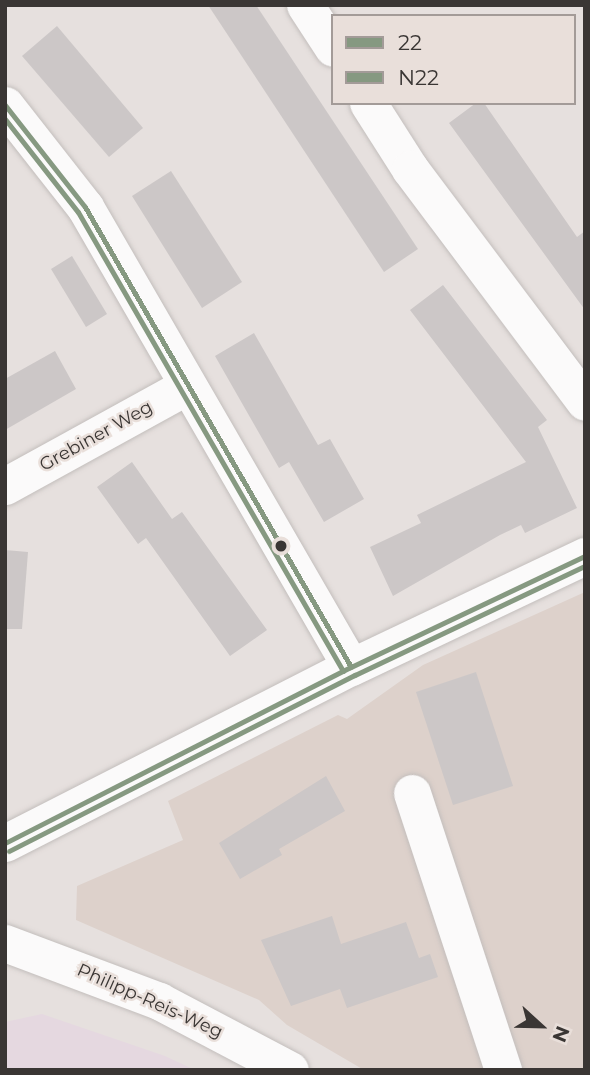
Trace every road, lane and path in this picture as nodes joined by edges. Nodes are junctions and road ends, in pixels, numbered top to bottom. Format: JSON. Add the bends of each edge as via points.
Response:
{"nodes":[{"id":1,"x":305,"y":5,"type":"edge"},
{"id":2,"x":331,"y":45,"type":"edge"},
{"id":3,"x":5,"y":105,"type":"edge"},
{"id":4,"x":369,"y":105,"type":"edge"},
{"id":5,"x":187,"y":386,"type":"junction"},
{"id":6,"x":585,"y":402,"type":"edge"},
{"id":7,"x":5,"y":486,"type":"edge"},
{"id":8,"x":585,"y":556,"type":"edge"},
{"id":9,"x":351,"y":667,"type":"junction"},
{"id":10,"x":412,"y":793,"type":"dead end"},
{"id":11,"x":5,"y":842,"type":"edge"},
{"id":12,"x":5,"y":943,"type":"edge"},
{"id":13,"x":290,"y":1070,"type":"edge"},
{"id":14,"x":503,"y":1070,"type":"edge"}],
"edges":[{"from":1,"to":2,"type":"street"},
{"from":3,"to":5,"type":"street","via":[[85,207]]},
{"from":4,"to":6,"type":"street","via":[[410,169]]},
{"from":5,"to":7,"type":"street","name":"Grebiner Weg"},
{"from":5,"to":9,"type":"street"},
{"from":8,"to":9,"type":"street"},
{"from":9,"to":11,"type":"street"},
{"from":10,"to":14,"type":"street"},
{"from":12,"to":13,"type":"street","name":"Philipp-Reis-Weg","via":[[159,1001]]}]}
